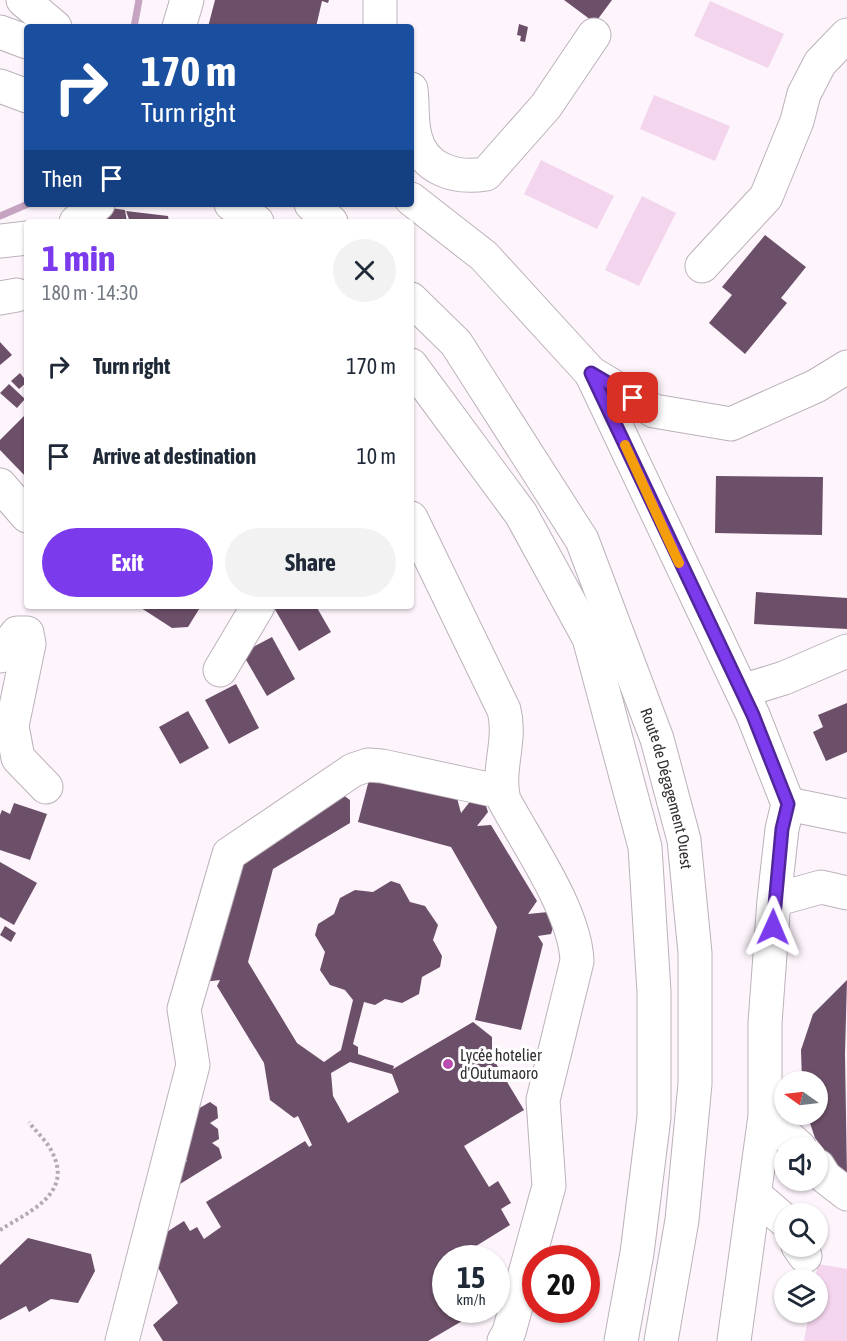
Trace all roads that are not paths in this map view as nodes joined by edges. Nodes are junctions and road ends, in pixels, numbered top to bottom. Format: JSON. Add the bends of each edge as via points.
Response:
{"nodes":[{"id":1,"x":23,"y":0,"type":"edge"},
{"id":2,"x":187,"y":0,"type":"edge"},
{"id":3,"x":380,"y":0,"type":"edge"},
{"id":4,"x":51,"y":24,"type":"edge"},
{"id":5,"x":180,"y":24,"type":"edge"},
{"id":6,"x":380,"y":24,"type":"edge"},
{"id":7,"x":0,"y":32,"type":"edge"},
{"id":8,"x":594,"y":35,"type":"dead end"},
{"id":9,"x":847,"y":35,"type":"edge"},
{"id":10,"x":24,"y":41,"type":"edge"},
{"id":11,"x":0,"y":87,"type":"edge"},
{"id":12,"x":24,"y":95,"type":"edge"},
{"id":13,"x":414,"y":134,"type":"edge"},
{"id":14,"x":414,"y":201,"type":"edge"},
{"id":15,"x":94,"y":207,"type":"edge"},
{"id":16,"x":235,"y":207,"type":"edge"},
{"id":17,"x":314,"y":207,"type":"edge"},
{"id":18,"x":80,"y":219,"type":"edge"},
{"id":19,"x":253,"y":219,"type":"edge"},
{"id":20,"x":328,"y":219,"type":"edge"},
{"id":21,"x":24,"y":238,"type":"edge"},
{"id":22,"x":0,"y":241,"type":"edge"},
{"id":23,"x":702,"y":266,"type":"dead end"},
{"id":24,"x":414,"y":302,"type":"edge"},
{"id":25,"x":847,"y":367,"type":"edge"},
{"id":26,"x":414,"y":369,"type":"edge"},
{"id":27,"x":591,"y":373,"type":"junction"},
{"id":28,"x":0,"y":485,"type":"edge"},
{"id":29,"x":24,"y":513,"type":"edge"},
{"id":30,"x":414,"y":524,"type":"edge"},
{"id":31,"x":256,"y":609,"type":"edge"},
{"id":32,"x":845,"y":653,"type":"edge"},
{"id":33,"x":0,"y":656,"type":"edge"},
{"id":34,"x":220,"y":670,"type":"dead end"},
{"id":35,"x":742,"y":691,"type":"junction"},
{"id":36,"x":46,"y":787,"type":"dead end"},
{"id":37,"x":502,"y":792,"type":"junction"},
{"id":38,"x":788,"y":804,"type":"junction"},
{"id":39,"x":847,"y":816,"type":"edge"},
{"id":40,"x":847,"y":893,"type":"edge"},
{"id":41,"x":774,"y":900,"type":"junction"},
{"id":42,"x":765,"y":1116,"type":"junction"},
{"id":43,"x":788,"y":1137,"type":"edge"},
{"id":44,"x":828,"y":1179,"type":"edge"},
{"id":45,"x":754,"y":1194,"type":"junction"},
{"id":46,"x":847,"y":1194,"type":"edge"},
{"id":47,"x":774,"y":1211,"type":"edge"},
{"id":48,"x":122,"y":1341,"type":"edge"},
{"id":49,"x":504,"y":1341,"type":"edge"},
{"id":50,"x":621,"y":1341,"type":"edge"},
{"id":51,"x":661,"y":1341,"type":"edge"},
{"id":52,"x":734,"y":1341,"type":"edge"}],
"edges":[{"from":1,"to":4,"type":"main road"},
{"from":2,"to":5,"type":"main road"},
{"from":3,"to":6,"type":"main road"},
{"from":7,"to":10,"type":"main road"},
{"from":8,"to":13,"type":"main road","via":[[546,106],[486,174],[456,176],[437,168],[420,153]]},
{"from":9,"to":23,"type":"main road","via":[[820,63],[804,94],[766,197]]},
{"from":11,"to":12,"type":"main road"},
{"from":14,"to":27,"type":"main road","via":[[484,256]]},
{"from":15,"to":18,"type":"main road"},
{"from":16,"to":19,"type":"main road"},
{"from":17,"to":20,"type":"main road"},
{"from":21,"to":22,"type":"main road"},
{"from":24,"to":51,"type":"main road","name":"Route de Dégagement Ouest","via":[[456,343],[582,540],[657,739],[684,840],[695,953],[695,1083],[682,1220]]},
{"from":25,"to":27,"type":"main road","via":[[816,387],[729,424],[654,411]]},
{"from":26,"to":50,"type":"main road","name":"Route de Dégagement Ouest","via":[[521,514],[589,638],[645,847],[654,992],[654,1117],[637,1253]]},
{"from":27,"to":35,"type":"main road"},
{"from":28,"to":29,"type":"main road"},
{"from":30,"to":37,"type":"main road","via":[[504,710],[507,723],[500,776]]},
{"from":31,"to":34,"type":"main road"},
{"from":32,"to":35,"type":"main road"},
{"from":33,"to":36,"type":"main road","via":[[17,633],[27,633],[29,644],[12,726],[18,758]]},
{"from":35,"to":38,"type":"main road"},
{"from":37,"to":48,"type":"main road","via":[[368,765],[353,770],[229,854],[184,1009],[194,1065]]},
{"from":37,"to":49,"type":"main road","via":[[568,917],[577,960],[543,1100],[549,1186]]},
{"from":38,"to":39,"type":"main road"},
{"from":38,"to":41,"type":"main road"},
{"from":40,"to":41,"type":"main road","via":[[821,887]]},
{"from":41,"to":42,"type":"main road","via":[[765,1023]]},
{"from":42,"to":43,"type":"main road"},
{"from":42,"to":45,"type":"main road"},
{"from":44,"to":46,"type":"main road"},
{"from":45,"to":47,"type":"main road"},
{"from":45,"to":52,"type":"main road"}]}
